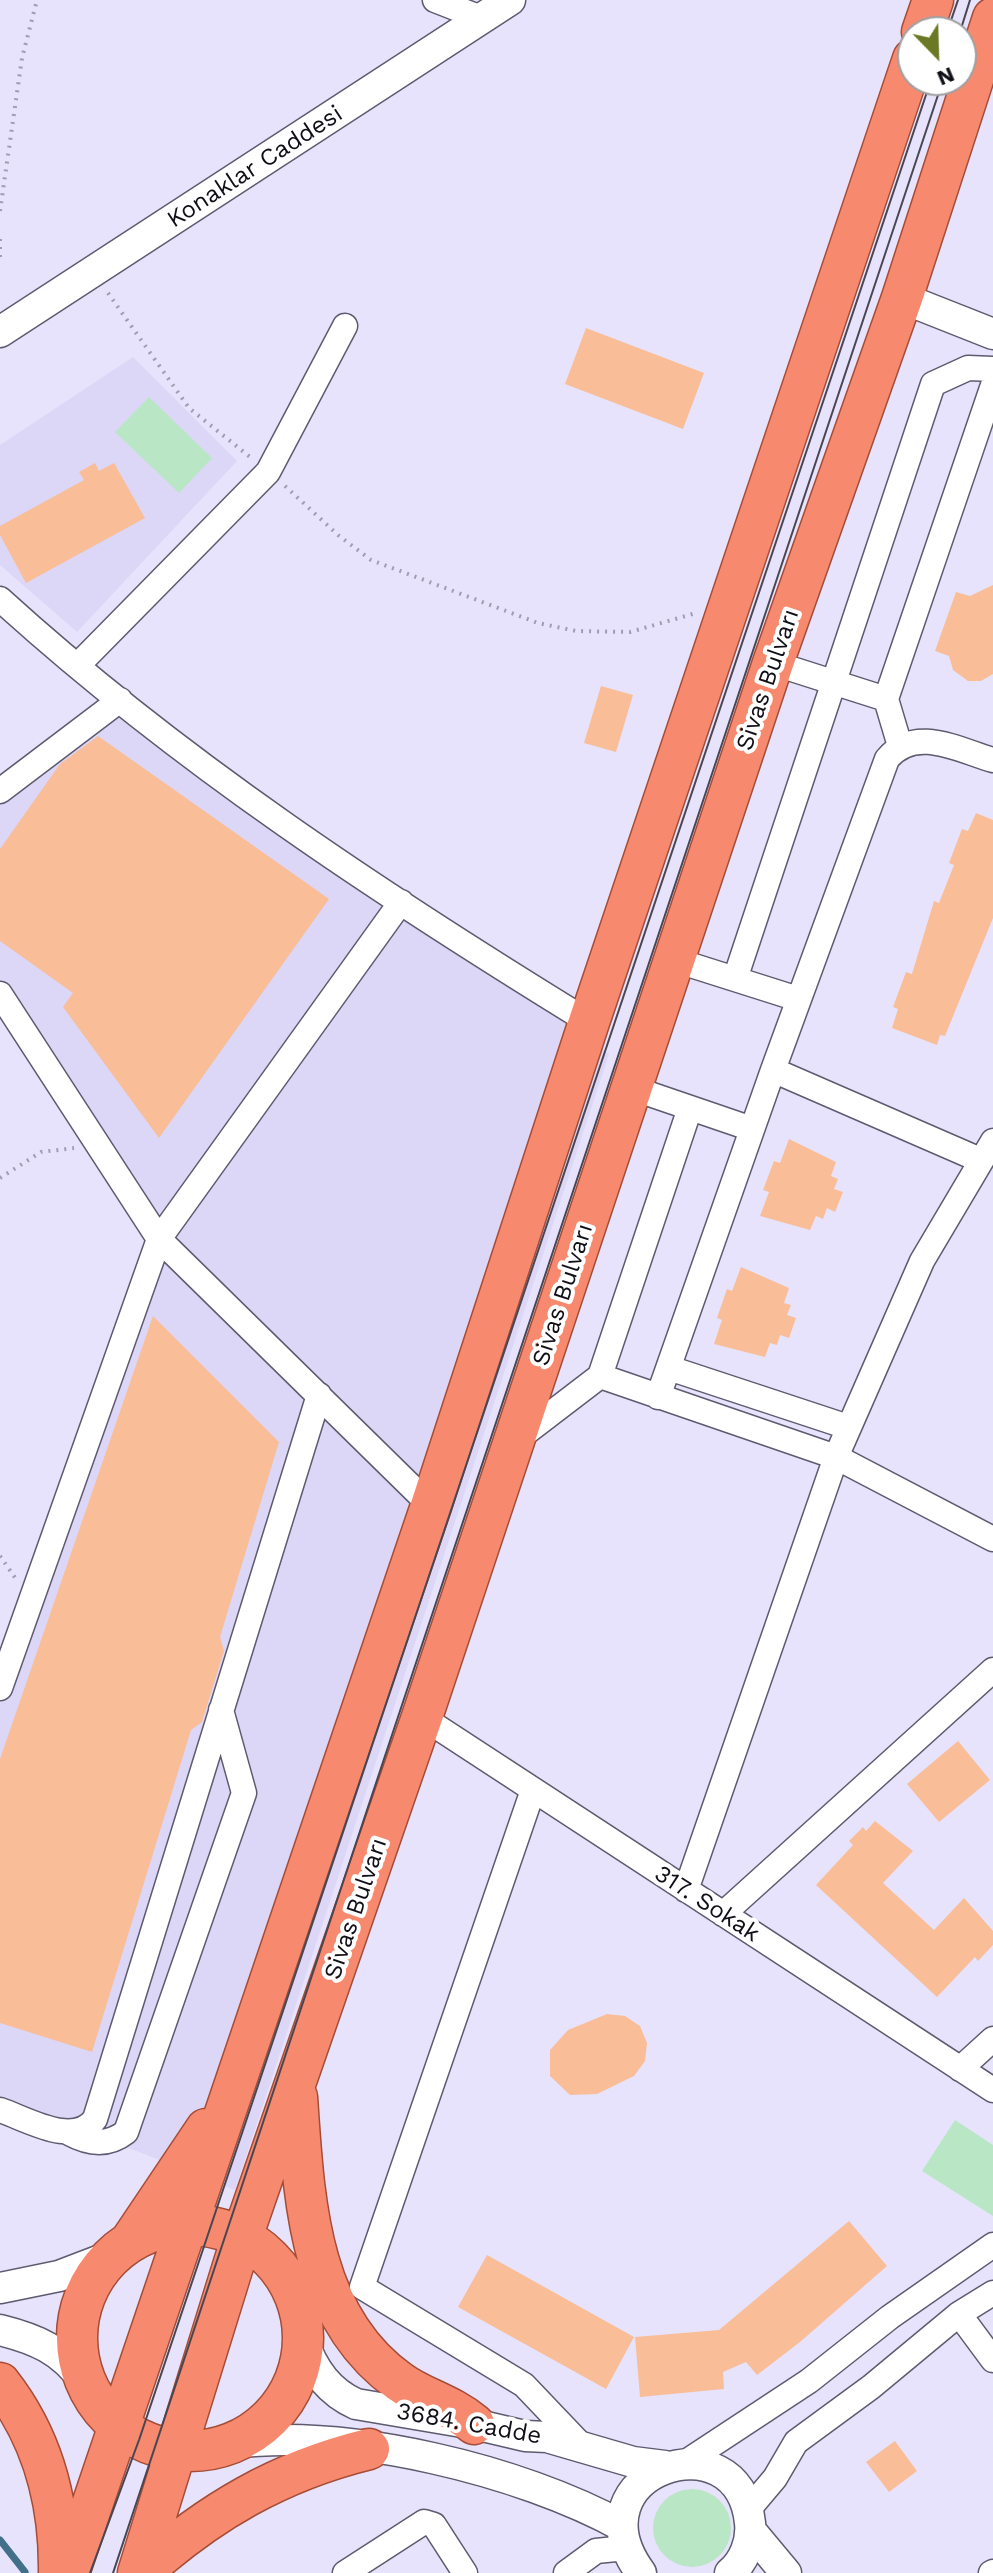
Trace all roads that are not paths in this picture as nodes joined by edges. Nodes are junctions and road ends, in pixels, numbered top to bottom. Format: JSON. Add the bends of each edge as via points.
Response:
{"nodes":[{"id":1,"x":435,"y":0,"type":"edge"},
{"id":2,"x":510,"y":0,"type":"edge"},
{"id":3,"x":481,"y":18,"type":"junction"},
{"id":4,"x":993,"y":18,"type":"edge"},
{"id":5,"x":901,"y":96,"type":"edge"},
{"id":6,"x":902,"y":298,"type":"junction"},
{"id":7,"x":345,"y":326,"type":"dead end"},
{"id":8,"x":0,"y":332,"type":"edge"},
{"id":9,"x":993,"y":334,"type":"edge"},
{"id":10,"x":993,"y":369,"type":"edge"},
{"id":11,"x":993,"y":385,"type":"edge"},
{"id":12,"x":0,"y":599,"type":"edge"},
{"id":13,"x":773,"y":663,"type":"junction"},
{"id":14,"x":77,"y":666,"type":"junction"},
{"id":15,"x":834,"y":682,"type":"junction"},
{"id":16,"x":886,"y":699,"type":"junction"},
{"id":17,"x":120,"y":700,"type":"junction"},
{"id":18,"x":900,"y":746,"type":"junction"},
{"id":19,"x":993,"y":760,"type":"edge"},
{"id":20,"x":0,"y":791,"type":"edge"},
{"id":21,"x":401,"y":902,"type":"junction"},
{"id":22,"x":675,"y":960,"type":"junction"},
{"id":23,"x":735,"y":979,"type":"junction"},
{"id":24,"x":0,"y":994,"type":"edge"},
{"id":25,"x":798,"y":999,"type":"junction"},
{"id":26,"x":589,"y":1022,"type":"junction"},
{"id":27,"x":773,"y":1070,"type":"junction"},
{"id":28,"x":632,"y":1088,"type":"junction"},
{"id":29,"x":690,"y":1108,"type":"junction"},
{"id":30,"x":752,"y":1129,"type":"junction"},
{"id":31,"x":986,"y":1150,"type":"edge"},
{"id":32,"x":159,"y":1239,"type":"junction"},
{"id":33,"x":669,"y":1368,"type":"junction"},
{"id":34,"x":600,"y":1376,"type":"junction"},
{"id":35,"x":319,"y":1395,"type":"junction"},
{"id":36,"x":658,"y":1397,"type":"junction"},
{"id":37,"x":848,"y":1427,"type":"junction"},
{"id":38,"x":515,"y":1441,"type":"junction"},
{"id":39,"x":836,"y":1457,"type":"junction"},
{"id":40,"x":431,"y":1506,"type":"junction"},
{"id":41,"x":993,"y":1539,"type":"edge"},
{"id":42,"x":993,"y":1670,"type":"edge"},
{"id":43,"x":0,"y":1688,"type":"edge"},
{"id":44,"x":221,"y":1710,"type":"junction"},
{"id":45,"x":422,"y":1717,"type":"junction"},
{"id":46,"x":533,"y":1790,"type":"junction"},
{"id":47,"x":686,"y":1890,"type":"junction"},
{"id":48,"x":723,"y":1914,"type":"junction"},
{"id":49,"x":993,"y":2039,"type":"edge"},
{"id":50,"x":960,"y":2069,"type":"junction"},
{"id":51,"x":296,"y":2082,"type":"junction"},
{"id":52,"x":235,"y":2085,"type":"junction"},
{"id":53,"x":993,"y":2090,"type":"edge"},
{"id":54,"x":0,"y":2110,"type":"edge"},
{"id":55,"x":69,"y":2133,"type":"junction"},
{"id":56,"x":188,"y":2225,"type":"junction"},
{"id":57,"x":242,"y":2237,"type":"junction"},
{"id":58,"x":993,"y":2245,"type":"edge"},
{"id":59,"x":122,"y":2249,"type":"junction"},
{"id":60,"x":0,"y":2288,"type":"edge"},
{"id":61,"x":993,"y":2293,"type":"edge"},
{"id":62,"x":959,"y":2314,"type":"junction"},
{"id":63,"x":0,"y":2330,"type":"edge"},
{"id":64,"x":303,"y":2340,"type":"junction"},
{"id":65,"x":993,"y":2360,"type":"edge"},
{"id":66,"x":84,"y":2381,"type":"junction"},
{"id":67,"x":0,"y":2383,"type":"edge"},
{"id":68,"x":474,"y":2424,"type":"junction"},
{"id":69,"x":120,"y":2428,"type":"junction"},
{"id":70,"x":234,"y":2443,"type":"junction"},
{"id":71,"x":369,"y":2449,"type":"junction"},
{"id":72,"x":586,"y":2450,"type":"junction"},
{"id":73,"x":176,"y":2451,"type":"junction"},
{"id":74,"x":676,"y":2464,"type":"junction"},
{"id":75,"x":750,"y":2520,"type":"junction"},
{"id":76,"x":625,"y":2555,"type":"edge"},
{"id":77,"x":59,"y":2573,"type":"edge"},
{"id":78,"x":69,"y":2573,"type":"edge"},
{"id":79,"x":140,"y":2573,"type":"edge"},
{"id":80,"x":345,"y":2573,"type":"edge"},
{"id":81,"x":465,"y":2573,"type":"edge"},
{"id":82,"x":566,"y":2573,"type":"edge"},
{"id":83,"x":730,"y":2573,"type":"edge"},
{"id":84,"x":786,"y":2573,"type":"edge"}],
"edges":[{"from":1,"to":3,"type":"street"},
{"from":2,"to":3,"type":"street","name":"Konaklar Caddesi"},
{"from":3,"to":8,"type":"street","name":"Konaklar Caddesi"},
{"from":4,"to":6,"type":"highway","name":"Sivas Bulvarı"},
{"from":5,"to":26,"type":"highway"},
{"from":6,"to":9,"type":"street"},
{"from":6,"to":13,"type":"highway","name":"Sivas Bulvarı"},
{"from":7,"to":14,"type":"street","via":[[268,472]]},
{"from":10,"to":15,"type":"street","via":[[968,368],[933,384]]},
{"from":11,"to":16,"type":"street"},
{"from":12,"to":14,"type":"street"},
{"from":13,"to":15,"type":"street"},
{"from":13,"to":22,"type":"highway","name":"Sivas Bulvarı"},
{"from":14,"to":17,"type":"street"},
{"from":15,"to":16,"type":"street"},
{"from":15,"to":23,"type":"street"},
{"from":16,"to":18,"type":"street"},
{"from":17,"to":20,"type":"street"},
{"from":17,"to":21,"type":"street"},
{"from":18,"to":19,"type":"street","via":[[925,740]]},
{"from":18,"to":25,"type":"street","via":[[883,767]]},
{"from":21,"to":26,"type":"street"},
{"from":21,"to":32,"type":"street"},
{"from":22,"to":23,"type":"street"},
{"from":22,"to":28,"type":"highway","name":"Sivas Bulvarı"},
{"from":23,"to":25,"type":"street"},
{"from":24,"to":32,"type":"street"},
{"from":25,"to":27,"type":"street"},
{"from":26,"to":40,"type":"highway"},
{"from":27,"to":30,"type":"street"},
{"from":27,"to":31,"type":"street"},
{"from":28,"to":29,"type":"street"},
{"from":28,"to":38,"type":"highway","name":"Sivas Bulvarı"},
{"from":29,"to":30,"type":"street"},
{"from":29,"to":34,"type":"street"},
{"from":30,"to":33,"type":"street"},
{"from":31,"to":37,"type":"street","via":[[922,1261]]},
{"from":32,"to":35,"type":"street"},
{"from":32,"to":43,"type":"street"},
{"from":33,"to":36,"type":"street"},
{"from":33,"to":37,"type":"street"},
{"from":34,"to":36,"type":"street"},
{"from":34,"to":38,"type":"street"},
{"from":35,"to":40,"type":"street"},
{"from":35,"to":44,"type":"street"},
{"from":36,"to":39,"type":"street"},
{"from":37,"to":39,"type":"street"},
{"from":38,"to":45,"type":"highway","name":"Sivas Bulvarı"},
{"from":39,"to":41,"type":"street"},
{"from":39,"to":47,"type":"street"},
{"from":40,"to":52,"type":"highway"},
{"from":42,"to":48,"type":"street"},
{"from":44,"to":55,"type":"street","via":[[95,2119],[84,2130]]},
{"from":44,"to":55,"type":"street","via":[[244,1793],[126,2132],[103,2143]]},
{"from":45,"to":46,"type":"street","name":"317. Sokak"},
{"from":45,"to":51,"type":"highway","name":"Sivas Bulvarı"},
{"from":46,"to":47,"type":"street","name":"317. Sokak"},
{"from":46,"to":72,"type":"street","via":[[362,2287],[524,2385]]},
{"from":47,"to":48,"type":"street","name":"317. Sokak"},
{"from":48,"to":50,"type":"street","name":"317. Sokak"},
{"from":49,"to":50,"type":"street"},
{"from":50,"to":53,"type":"street","name":"317. Sokak"},
{"from":51,"to":57,"type":"highway","name":"Sivas Bulvarı"},
{"from":51,"to":68,"type":"highway","via":[[307,2220],[339,2309],[364,2347],[402,2384],[454,2408]]},
{"from":52,"to":56,"type":"highway"},
{"from":52,"to":59,"type":"highway"},
{"from":54,"to":55,"type":"street"},
{"from":56,"to":57,"type":"highway"},
{"from":56,"to":59,"type":"highway","via":[[148,2233]]},
{"from":56,"to":69,"type":"highway"},
{"from":57,"to":64,"type":"highway","via":[[285,2277],[301,2313]]},
{"from":57,"to":73,"type":"highway","name":"Sivas Bulvarı"},
{"from":58,"to":74,"type":"street","via":[[809,2381]]},
{"from":59,"to":60,"type":"street","via":[[59,2276]]},
{"from":59,"to":66,"type":"highway","via":[[100,2269],[82,2304],[76,2343]]},
{"from":61,"to":62,"type":"street"},
{"from":62,"to":65,"type":"street"},
{"from":62,"to":75,"type":"street","via":[[796,2442]]},
{"from":63,"to":66,"type":"street","via":[[43,2343]]},
{"from":64,"to":68,"type":"street","name":"3684. Cadde","via":[[323,2379],[346,2400]]},
{"from":64,"to":70,"type":"highway","via":[[298,2372],[280,2406]]},
{"from":66,"to":69,"type":"highway"},
{"from":67,"to":77,"type":"highway","via":[[41,2454],[53,2500]]},
{"from":68,"to":72,"type":"street","name":"3684. Cadde"},
{"from":69,"to":73,"type":"highway"},
{"from":69,"to":78,"type":"highway"},
{"from":70,"to":71,"type":"street","name":"3684. Cadde","via":[[306,2439]]},
{"from":70,"to":73,"type":"highway"},
{"from":71,"to":76,"type":"street","name":"3684. Cadde","via":[[514,2480],[587,2506]]},
{"from":71,"to":79,"type":"highway","via":[[296,2470],[234,2501]]},
{"from":72,"to":74,"type":"street","name":"3684. Cadde"},
{"from":73,"to":79,"type":"highway","name":"Sivas Bulvarı"},
{"from":74,"to":75,"type":"street","name":"3684. Cadde","via":[[707,2466],[725,2476],[740,2491]]},
{"from":74,"to":76,"type":"street","via":[[646,2477],[631,2493]]},
{"from":75,"to":83,"type":"street","via":[[746,2551]]},
{"from":75,"to":84,"type":"street","name":"3684. Cadde"},
{"from":76,"to":82,"type":"street","via":[[596,2551]]},
{"from":80,"to":81,"type":"street","via":[[424,2522],[434,2525]]}]}
